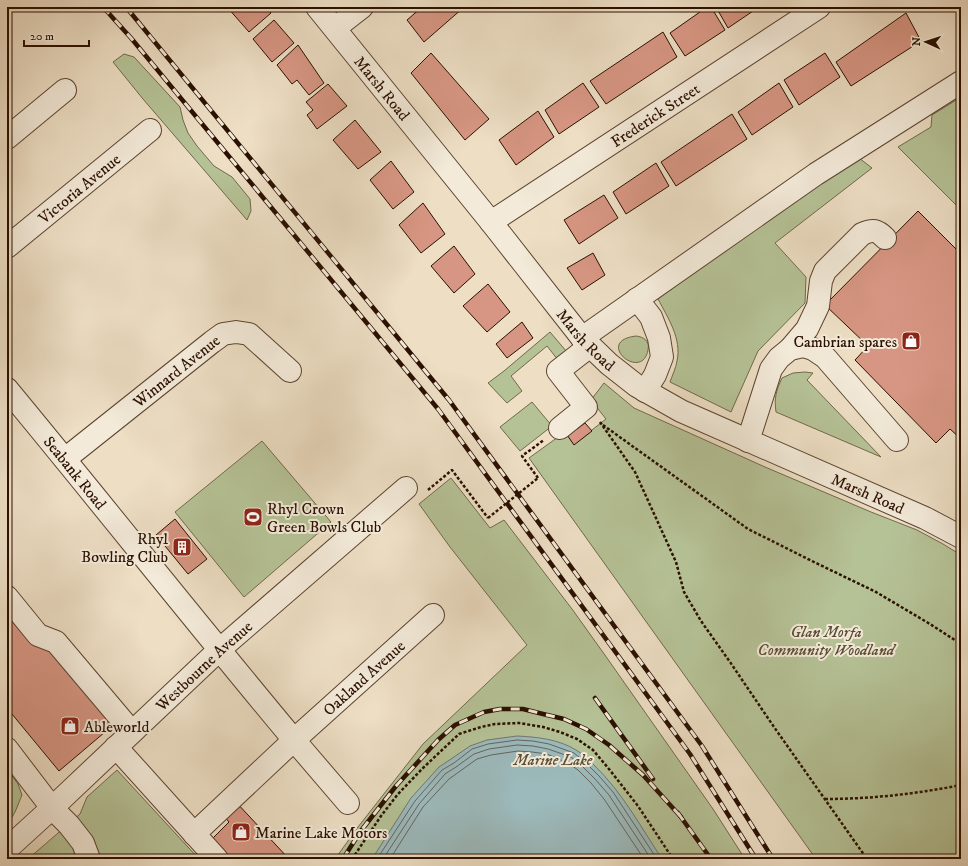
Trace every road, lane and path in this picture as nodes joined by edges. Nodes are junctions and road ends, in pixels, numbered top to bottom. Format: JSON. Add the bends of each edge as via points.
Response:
{"nodes":[{"id":1,"x":317,"y":7,"type":"edge"},
{"id":2,"x":362,"y":7,"type":"edge"},
{"id":3,"x":819,"y":7,"type":"edge"},
{"id":4,"x":335,"y":28,"type":"junction"},
{"id":5,"x":961,"y":82,"type":"edge"},
{"id":6,"x":66,"y":90,"type":"dead end"},
{"id":7,"x":150,"y":130,"type":"dead end"},
{"id":8,"x":7,"y":138,"type":"edge"},
{"id":9,"x":491,"y":222,"type":"junction"},
{"id":10,"x":885,"y":238,"type":"dead end"},
{"id":11,"x":7,"y":246,"type":"edge"},
{"id":12,"x":637,"y":299,"type":"junction"},
{"id":13,"x":586,"y":342,"type":"junction"},
{"id":14,"x":790,"y":349,"type":"junction"},
{"id":15,"x":290,"y":371,"type":"dead end"},
{"id":16,"x":7,"y":389,"type":"edge"},
{"id":17,"x":645,"y":391,"type":"junction"},
{"id":18,"x":552,"y":433,"type":"joint"},
{"id":19,"x":897,"y":440,"type":"dead end"},
{"id":20,"x":748,"y":441,"type":"junction"},
{"id":21,"x":65,"y":459,"type":"junction"},
{"id":22,"x":406,"y":488,"type":"joint"},
{"id":23,"x":961,"y":537,"type":"edge"},
{"id":24,"x":7,"y":597,"type":"edge"},
{"id":25,"x":433,"y":615,"type":"dead end"},
{"id":26,"x":961,"y":644,"type":"edge"},
{"id":27,"x":219,"y":650,"type":"junction"},
{"id":28,"x":132,"y":732,"type":"junction"},
{"id":29,"x":294,"y":740,"type":"junction"},
{"id":30,"x":116,"y":748,"type":"junction"},
{"id":31,"x":7,"y":749,"type":"edge"},
{"id":32,"x":961,"y":785,"type":"edge"},
{"id":33,"x":825,"y":799,"type":"junction"},
{"id":34,"x":348,"y":803,"type":"dead end"},
{"id":35,"x":52,"y":808,"type":"junction"},
{"id":36,"x":194,"y":834,"type":"junction"},
{"id":37,"x":7,"y":849,"type":"edge"},
{"id":38,"x":89,"y":859,"type":"edge"},
{"id":39,"x":217,"y":859,"type":"edge"},
{"id":40,"x":352,"y":859,"type":"edge"},
{"id":41,"x":673,"y":859,"type":"edge"},
{"id":42,"x":867,"y":859,"type":"edge"}],
"edges":[{"from":1,"to":4,"type":"street","name":"Marsh Road"},
{"from":2,"to":4,"type":"street"},
{"from":3,"to":9,"type":"street","name":"Frederick Street"},
{"from":4,"to":9,"type":"street","name":"Marsh Road"},
{"from":5,"to":12,"type":"street","via":[[816,174]]},
{"from":6,"to":8,"type":"street"},
{"from":7,"to":11,"type":"street","name":"Victoria Avenue"},
{"from":9,"to":13,"type":"street","name":"Marsh Road"},
{"from":10,"to":14,"type":"street","via":[[870,230],[862,234],[825,271],[818,306],[806,329]]},
{"from":12,"to":13,"type":"street"},
{"from":12,"to":17,"type":"street","via":[[650,317],[659,338],[662,357]]},
{"from":13,"to":17,"type":"street","name":"Marsh Road","via":[[609,364]]},
{"from":13,"to":18,"type":"street","via":[[558,371],[586,407]]},
{"from":14,"to":19,"type":"street","via":[[804,346],[825,358]]},
{"from":14,"to":20,"type":"street","via":[[771,369]]},
{"from":15,"to":21,"type":"street","name":"Winnard Avenue","via":[[249,334],[223,334]]},
{"from":16,"to":21,"type":"street","name":"Seabank Road"},
{"from":17,"to":20,"type":"street","name":"Marsh Road","via":[[680,411]]},
{"from":18,"to":22,"type":"path","bridge":true,"via":[[522,456],[538,478],[488,518],[452,470],[416,500]]},
{"from":20,"to":23,"type":"street","name":"Marsh Road","via":[[925,518]]},
{"from":21,"to":27,"type":"street","name":"Seabank Road"},
{"from":22,"to":27,"type":"street","name":"Westbourne Avenue"},
{"from":24,"to":28,"type":"street","via":[[38,634],[56,642]]},
{"from":25,"to":29,"type":"street","name":"Oakland Avenue"},
{"from":26,"to":33,"type":"path","via":[[876,592],[748,529],[601,423],[634,472],[676,562],[684,592],[700,621]]},
{"from":27,"to":28,"type":"street","name":"Westbourne Avenue"},
{"from":27,"to":29,"type":"street"},
{"from":28,"to":30,"type":"street","name":"Westbourne Avenue"},
{"from":29,"to":34,"type":"street"},
{"from":29,"to":36,"type":"street","name":"Oakland Avenue"},
{"from":30,"to":35,"type":"street","name":"Westbourne Avenue"},
{"from":30,"to":36,"type":"street"},
{"from":31,"to":35,"type":"street"},
{"from":32,"to":33,"type":"path","via":[[898,795]]},
{"from":33,"to":42,"type":"path"},
{"from":35,"to":37,"type":"street","name":"Westbourne Avenue"},
{"from":35,"to":38,"type":"street","via":[[83,843]]},
{"from":36,"to":39,"type":"street"},
{"from":40,"to":41,"type":"path","via":[[398,794],[459,734],[495,724],[519,723],[543,726],[560,732],[593,750],[638,806]]}]}
